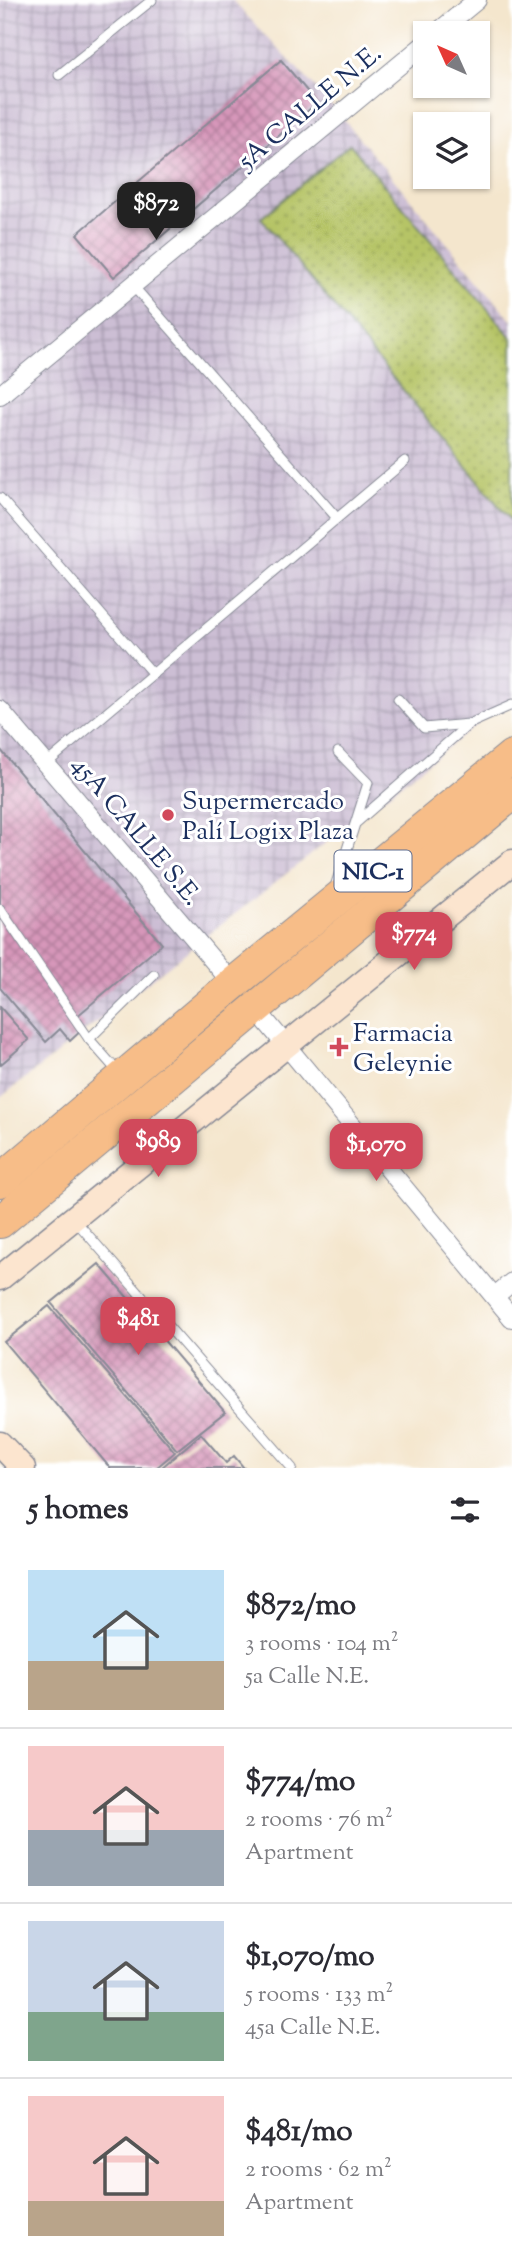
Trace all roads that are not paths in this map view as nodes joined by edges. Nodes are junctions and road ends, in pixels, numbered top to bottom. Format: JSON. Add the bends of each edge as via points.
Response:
{"nodes":[{"id":1,"x":152,"y":0,"type":"edge"},
{"id":2,"x":477,"y":0,"type":"edge"},
{"id":3,"x":452,"y":21,"type":"edge"},
{"id":4,"x":413,"y":54,"type":"edge"},
{"id":5,"x":59,"y":75,"type":"dead end"},
{"id":6,"x":133,"y":286,"type":"junction"},
{"id":7,"x":0,"y":395,"type":"edge"},
{"id":8,"x":405,"y":461,"type":"dead end"},
{"id":9,"x":0,"y":498,"type":"edge"},
{"id":10,"x":337,"y":518,"type":"junction"},
{"id":11,"x":153,"y":674,"type":"junction"},
{"id":12,"x":398,"y":699,"type":"dead end"},
{"id":13,"x":512,"y":705,"type":"edge"},
{"id":14,"x":0,"y":710,"type":"edge"},
{"id":15,"x":470,"y":724,"type":"junction"},
{"id":16,"x":338,"y":751,"type":"dead end"},
{"id":17,"x":512,"y":756,"type":"edge"},
{"id":18,"x":46,"y":764,"type":"junction"},
{"id":19,"x":512,"y":794,"type":"edge"},
{"id":20,"x":356,"y":823,"type":"junction"},
{"id":21,"x":512,"y":862,"type":"edge"},
{"id":22,"x":0,"y":909,"type":"edge"},
{"id":23,"x":328,"y":909,"type":"junction"},
{"id":24,"x":154,"y":975,"type":"dead end"},
{"id":25,"x":233,"y":984,"type":"junction"},
{"id":26,"x":255,"y":1008,"type":"junction"},
{"id":27,"x":89,"y":1039,"type":"junction"},
{"id":28,"x":287,"y":1045,"type":"junction"},
{"id":29,"x":122,"y":1077,"type":"junction"},
{"id":30,"x":0,"y":1181,"type":"edge"},
{"id":31,"x":74,"y":1219,"type":"junction"},
{"id":32,"x":0,"y":1222,"type":"edge"},
{"id":33,"x":0,"y":1278,"type":"edge"},
{"id":34,"x":512,"y":1282,"type":"edge"},
{"id":35,"x":495,"y":1296,"type":"junction"},
{"id":36,"x":512,"y":1318,"type":"edge"},
{"id":37,"x":0,"y":1444,"type":"edge"},
{"id":38,"x":23,"y":1468,"type":"edge"},
{"id":39,"x":292,"y":1468,"type":"edge"}],
"edges":[{"from":1,"to":5,"type":"lane"},
{"from":2,"to":3,"type":"street"},
{"from":4,"to":6,"type":"street","name":"5A CALLE N.E."},
{"from":6,"to":7,"type":"street","name":"5A CALLE N.E."},
{"from":6,"to":10,"type":"lane"},
{"from":8,"to":10,"type":"lane"},
{"from":9,"to":11,"type":"lane"},
{"from":10,"to":11,"type":"lane"},
{"from":11,"to":18,"type":"lane"},
{"from":12,"to":15,"type":"lane","via":[[424,728]]},
{"from":13,"to":15,"type":"lane"},
{"from":14,"to":18,"type":"street","name":"45A CALLE S.E."},
{"from":15,"to":20,"type":"lane"},
{"from":16,"to":20,"type":"lane","via":[[368,783]]},
{"from":17,"to":23,"type":"highway","number":"NIC-1"},
{"from":18,"to":25,"type":"street","name":"45A CALLE S.E."},
{"from":19,"to":26,"type":"highway","number":"NIC-1"},
{"from":20,"to":23,"type":"lane"},
{"from":21,"to":28,"type":"street"},
{"from":22,"to":27,"type":"lane"},
{"from":23,"to":25,"type":"highway","number":"NIC-1"},
{"from":24,"to":27,"type":"lane"},
{"from":25,"to":29,"type":"highway","number":"NIC-1"},
{"from":26,"to":28,"type":"street"},
{"from":26,"to":32,"type":"highway","number":"NIC-1"},
{"from":27,"to":29,"type":"lane"},
{"from":28,"to":31,"type":"street"},
{"from":28,"to":35,"type":"street"},
{"from":29,"to":30,"type":"highway","number":"NIC-1"},
{"from":31,"to":33,"type":"street"},
{"from":31,"to":39,"type":"lane"},
{"from":34,"to":35,"type":"street"},
{"from":35,"to":36,"type":"street"},
{"from":37,"to":38,"type":"street"}]}
